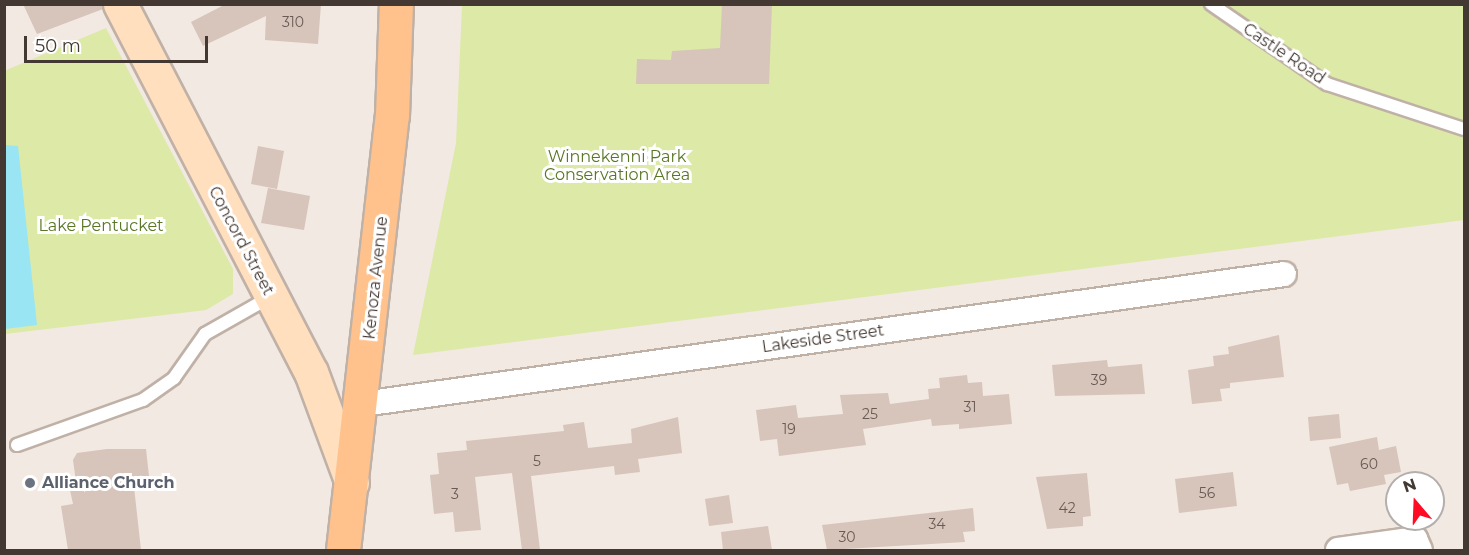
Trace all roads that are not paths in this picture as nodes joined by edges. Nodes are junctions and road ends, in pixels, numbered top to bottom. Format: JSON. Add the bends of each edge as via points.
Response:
{"nodes":[{"id":1,"x":120,"y":4,"type":"edge"},
{"id":2,"x":396,"y":4,"type":"edge"},
{"id":3,"x":1211,"y":4,"type":"edge"},
{"id":4,"x":1464,"y":129,"type":"edge"},
{"id":5,"x":1284,"y":274,"type":"dead end"},
{"id":6,"x":271,"y":296,"type":"junction"},
{"id":7,"x":363,"y":404,"type":"junction"},
{"id":8,"x":18,"y":445,"type":"dead end"},
{"id":9,"x":352,"y":483,"type":"junction"},
{"id":10,"x":1417,"y":545,"type":"edge"},
{"id":11,"x":343,"y":550,"type":"edge"},
{"id":12,"x":1338,"y":550,"type":"edge"}],
"edges":[{"from":1,"to":6,"type":"main road","name":"Concord Street"},
{"from":2,"to":7,"type":"main road","name":"Kenoza Avenue","via":[[392,116]]},
{"from":3,"to":4,"type":"lane","name":"Castle Road","via":[[1327,84]]},
{"from":5,"to":7,"type":"street","name":"Lakeside Street"},
{"from":6,"to":8,"type":"lane","via":[[205,334],[174,378],[143,400]]},
{"from":6,"to":9,"type":"main road","name":"Concord Street","via":[[311,372]]},
{"from":7,"to":9,"type":"main road","name":"Kenoza Avenue"},
{"from":9,"to":11,"type":"main road","name":"Kenoza Avenue"},
{"from":10,"to":12,"type":"street"}]}
